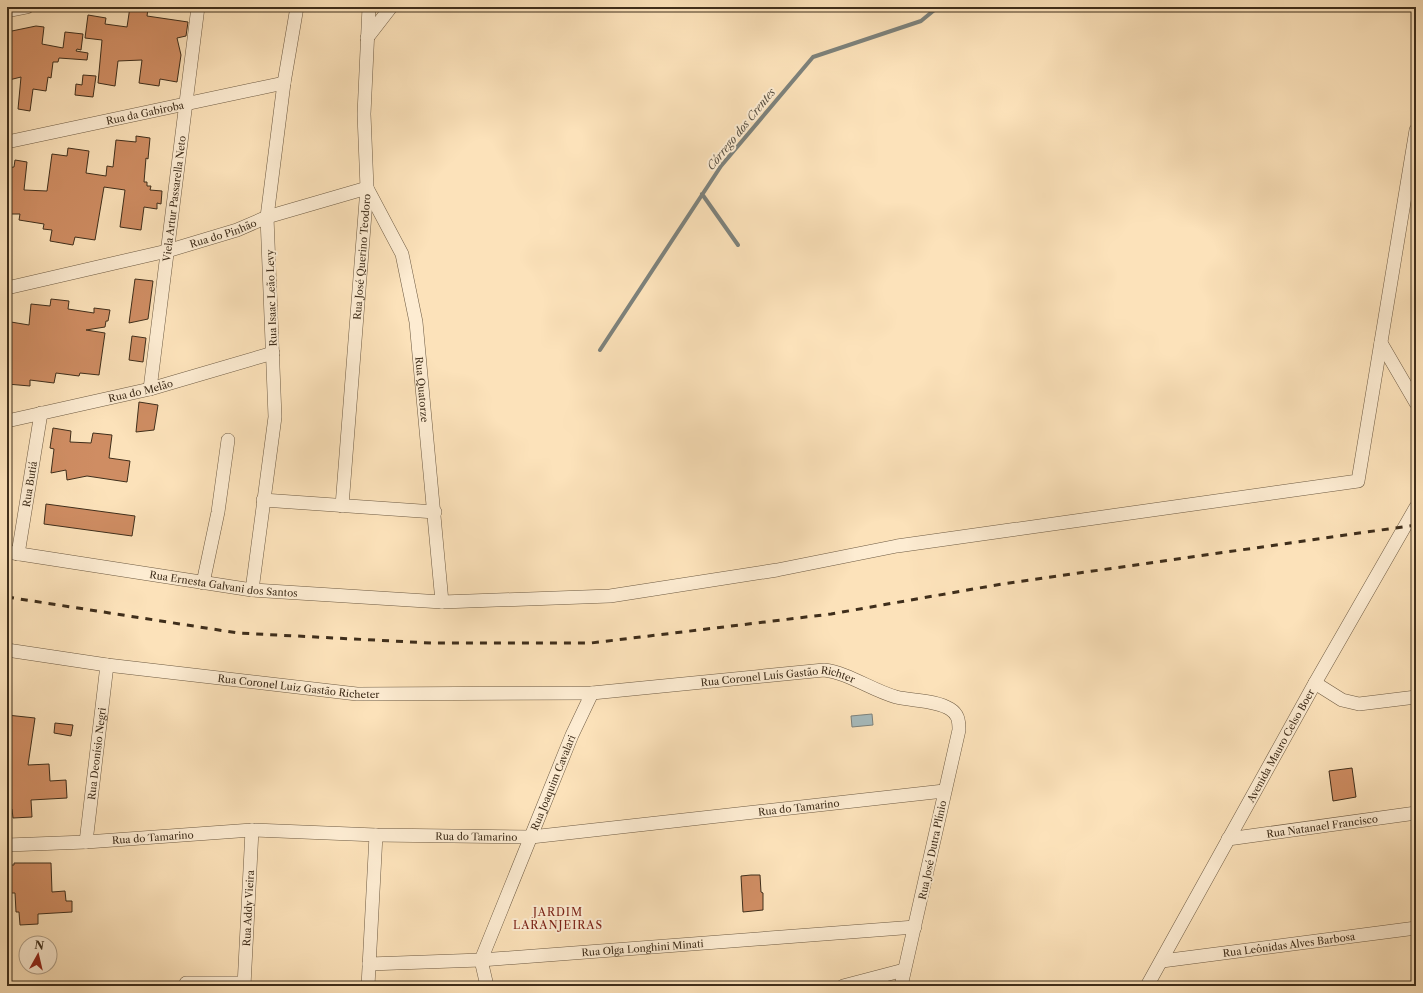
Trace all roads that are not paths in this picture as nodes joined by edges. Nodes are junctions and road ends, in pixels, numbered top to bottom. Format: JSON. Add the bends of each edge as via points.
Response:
{"nodes":[{"id":1,"x":27,"y":7,"type":"edge"},
{"id":2,"x":198,"y":7,"type":"edge"},
{"id":3,"x":297,"y":7,"type":"edge"},
{"id":4,"x":369,"y":7,"type":"edge"},
{"id":5,"x":391,"y":7,"type":"edge"},
{"id":6,"x":7,"y":11,"type":"edge"},
{"id":7,"x":367,"y":38,"type":"junction"},
{"id":8,"x":284,"y":83,"type":"junction"},
{"id":9,"x":185,"y":104,"type":"junction"},
{"id":10,"x":1416,"y":130,"type":"edge"},
{"id":11,"x":7,"y":142,"type":"edge"},
{"id":12,"x":367,"y":188,"type":"junction"},
{"id":13,"x":267,"y":217,"type":"junction"},
{"id":14,"x":167,"y":251,"type":"junction"},
{"id":15,"x":7,"y":288,"type":"edge"},
{"id":16,"x":1381,"y":343,"type":"junction"},
{"id":17,"x":273,"y":353,"type":"junction"},
{"id":18,"x":150,"y":389,"type":"junction"},
{"id":19,"x":1416,"y":403,"type":"edge"},
{"id":20,"x":41,"y":414,"type":"junction"},
{"id":21,"x":7,"y":421,"type":"edge"},
{"id":22,"x":228,"y":440,"type":"dead end"},
{"id":23,"x":263,"y":500,"type":"junction"},
{"id":24,"x":342,"y":506,"type":"junction"},
{"id":25,"x":1416,"y":507,"type":"edge"},
{"id":26,"x":435,"y":512,"type":"junction"},
{"id":27,"x":12,"y":553,"type":"edge"},
{"id":28,"x":203,"y":582,"type":"junction"},
{"id":29,"x":252,"y":590,"type":"junction"},
{"id":30,"x":442,"y":602,"type":"junction"},
{"id":31,"x":7,"y":650,"type":"edge"},
{"id":32,"x":107,"y":665,"type":"junction"},
{"id":33,"x":1315,"y":683,"type":"junction"},
{"id":34,"x":592,"y":693,"type":"junction"},
{"id":35,"x":1416,"y":696,"type":"edge"},
{"id":36,"x":957,"y":714,"type":"joint"},
{"id":37,"x":944,"y":791,"type":"junction"},
{"id":38,"x":1416,"y":813,"type":"edge"},
{"id":39,"x":252,"y":830,"type":"junction"},
{"id":40,"x":376,"y":835,"type":"junction"},
{"id":41,"x":531,"y":838,"type":"junction"},
{"id":42,"x":1228,"y":839,"type":"junction"},
{"id":43,"x":86,"y":842,"type":"junction"},
{"id":44,"x":7,"y":845,"type":"edge"},
{"id":45,"x":915,"y":927,"type":"junction"},
{"id":46,"x":1416,"y":928,"type":"edge"},
{"id":47,"x":481,"y":960,"type":"junction"},
{"id":48,"x":1162,"y":961,"type":"junction"},
{"id":49,"x":369,"y":964,"type":"junction"},
{"id":50,"x":904,"y":970,"type":"junction"},
{"id":51,"x":186,"y":983,"type":"dead end"},
{"id":52,"x":244,"y":984,"type":"edge"},
{"id":53,"x":368,"y":986,"type":"edge"},
{"id":54,"x":488,"y":986,"type":"edge"},
{"id":55,"x":843,"y":986,"type":"edge"},
{"id":56,"x":901,"y":986,"type":"edge"},
{"id":57,"x":1147,"y":986,"type":"edge"}],
"edges":[{"from":1,"to":6,"type":"street"},
{"from":2,"to":9,"type":"street","name":"Viela Artur Passarella Neto"},
{"from":3,"to":8,"type":"street","name":"Rua Isaac Leão Levy"},
{"from":4,"to":7,"type":"street","name":"Rua José Querino Teodoro"},
{"from":5,"to":7,"type":"street"},
{"from":7,"to":12,"type":"street","name":"Rua José Querino Teodoro","via":[[364,114]]},
{"from":8,"to":9,"type":"street","name":"Rua da Gabiroba"},
{"from":8,"to":13,"type":"street","name":"Rua Isaac Leão Levy"},
{"from":9,"to":11,"type":"street","name":"Rua da Gabiroba"},
{"from":9,"to":14,"type":"street","name":"Viela Artur Passarella Neto"},
{"from":10,"to":16,"type":"street"},
{"from":12,"to":13,"type":"street","name":"Rua do Pinhão"},
{"from":12,"to":24,"type":"street","name":"Rua José Querino Teodoro"},
{"from":12,"to":26,"type":"street","name":"Rua Quatorze","via":[[402,254],[407,277],[416,322]]},
{"from":13,"to":14,"type":"street","name":"Rua do Pinhão","via":[[237,230]]},
{"from":13,"to":17,"type":"street","name":"Rua Isaac Leão Levy"},
{"from":14,"to":15,"type":"street","name":"Rua do Pinhão"},
{"from":14,"to":18,"type":"street","name":"Viela Artur Passarella Neto"},
{"from":16,"to":19,"type":"street"},
{"from":16,"to":30,"type":"street","name":"Rua Ernesta Galvani dos Santos","via":[[1358,481],[897,546],[777,570],[610,596]]},
{"from":17,"to":18,"type":"street","name":"Rua do Melão"},
{"from":17,"to":23,"type":"street","name":"Rua Isaac Leão Levy","via":[[275,417]]},
{"from":18,"to":20,"type":"street","name":"Rua do Melão"},
{"from":20,"to":21,"type":"street","name":"Rua do Melão"},
{"from":20,"to":27,"type":"street","name":"Rua Butiá"},
{"from":22,"to":28,"type":"street","via":[[218,512]]},
{"from":23,"to":24,"type":"street"},
{"from":23,"to":29,"type":"street","name":"Rua Isaac Leão Levy"},
{"from":24,"to":26,"type":"street"},
{"from":25,"to":33,"type":"street","name":"Avenida Mauro Celso Boer"},
{"from":26,"to":30,"type":"street","name":"Rua Quatorze"},
{"from":27,"to":28,"type":"street","name":"Rua Ernesta Galvani dos Santos"},
{"from":28,"to":29,"type":"street","name":"Rua Ernesta Galvani dos Santos"},
{"from":29,"to":30,"type":"street","name":"Rua Ernesta Galvani dos Santos"},
{"from":31,"to":32,"type":"street","name":"Rua Coronel Luiz Gastão Richeter"},
{"from":32,"to":34,"type":"street","name":"Rua Coronel Luiz Gastão Richeter","via":[[357,694]]},
{"from":32,"to":43,"type":"street","name":"Rua Deonísio Negri"},
{"from":33,"to":35,"type":"street","via":[[1342,700],[1359,704]]},
{"from":33,"to":42,"type":"street","name":"Avenida Mauro Celso Boer"},
{"from":34,"to":36,"type":"street","name":"Rua Coronel Luís Gastão Richter","via":[[824,670],[842,674],[895,696],[949,708]]},
{"from":34,"to":41,"type":"street","name":"Rua Joaquim Cavalari","via":[[572,735]]},
{"from":36,"to":37,"type":"street","name":"Rua José Dutra Plínio","via":[[959,730]]},
{"from":37,"to":41,"type":"street","name":"Rua do Tamarino"},
{"from":37,"to":45,"type":"street","name":"Rua José Dutra Plínio"},
{"from":38,"to":42,"type":"street","name":"Rua Natanael Francisco"},
{"from":39,"to":40,"type":"street","name":"Rua do Tamarino"},
{"from":39,"to":43,"type":"street","name":"Rua do Tamarino"},
{"from":39,"to":52,"type":"street","name":"Rua Addy Vieira"},
{"from":40,"to":41,"type":"street","name":"Rua do Tamarino"},
{"from":40,"to":49,"type":"street"},
{"from":41,"to":47,"type":"street","name":"Rua Joaquim Cavalari"},
{"from":42,"to":48,"type":"street","name":"Avenida Mauro Celso Boer"},
{"from":43,"to":44,"type":"street","name":"Rua do Tamarino"},
{"from":45,"to":47,"type":"street","name":"Rua Olga Longhini Minati"},
{"from":45,"to":50,"type":"street","name":"Rua José Dutra Plínio"},
{"from":46,"to":48,"type":"street","name":"Rua Leônidas Alves Barbosa"},
{"from":47,"to":49,"type":"street","name":"Rua Olga Longhini Minati"},
{"from":47,"to":54,"type":"street"},
{"from":48,"to":57,"type":"street","name":"Avenida Mauro Celso Boer"},
{"from":49,"to":53,"type":"street"},
{"from":50,"to":55,"type":"street"},
{"from":50,"to":56,"type":"street","name":"Rua José Dutra Plínio"},
{"from":51,"to":52,"type":"street"}]}
